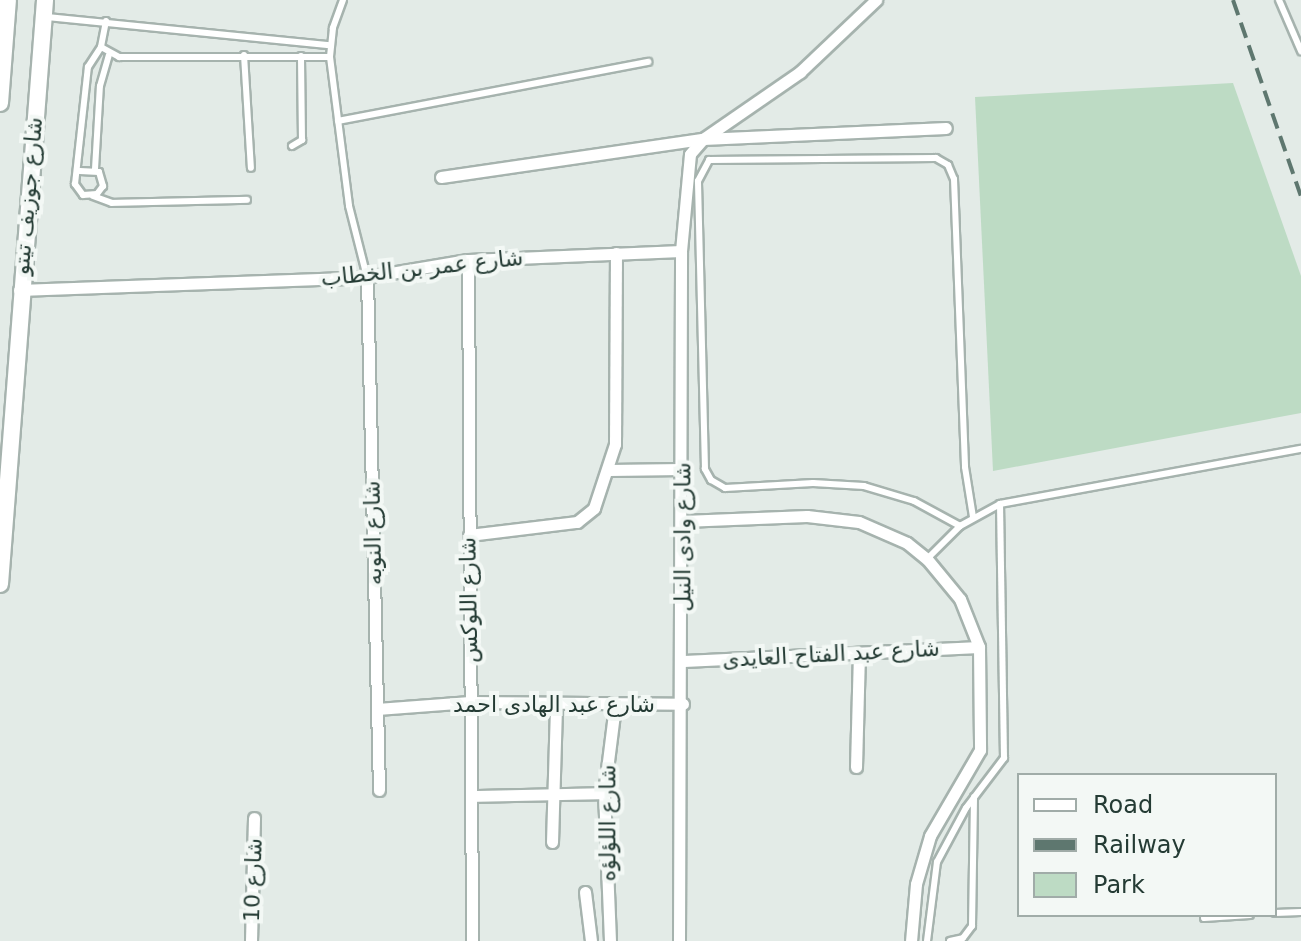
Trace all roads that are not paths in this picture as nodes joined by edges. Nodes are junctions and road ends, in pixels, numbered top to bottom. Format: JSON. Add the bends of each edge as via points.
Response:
{"nodes":[{"id":1,"x":8,"y":0,"type":"edge"},
{"id":2,"x":343,"y":0,"type":"edge"},
{"id":3,"x":876,"y":0,"type":"edge"},
{"id":4,"x":1279,"y":0,"type":"edge"},
{"id":5,"x":44,"y":8,"type":"edge"},
{"id":6,"x":106,"y":21,"type":"junction"},
{"id":7,"x":330,"y":45,"type":"junction"},
{"id":8,"x":101,"y":47,"type":"junction"},
{"id":9,"x":1301,"y":51,"type":"edge"},
{"id":10,"x":109,"y":55,"type":"junction"},
{"id":11,"x":244,"y":55,"type":"junction"},
{"id":12,"x":301,"y":56,"type":"junction"},
{"id":13,"x":330,"y":57,"type":"junction"},
{"id":14,"x":648,"y":62,"type":"dead end"},
{"id":15,"x":0,"y":103,"type":"edge"},
{"id":16,"x":338,"y":121,"type":"junction"},
{"id":17,"x":946,"y":128,"type":"dead end"},
{"id":18,"x":703,"y":139,"type":"junction"},
{"id":19,"x":292,"y":146,"type":"dead end"},
{"id":20,"x":251,"y":168,"type":"dead end"},
{"id":21,"x":95,"y":169,"type":"junction"},
{"id":22,"x":80,"y":171,"type":"junction"},
{"id":23,"x":441,"y":177,"type":"dead end"},
{"id":24,"x":93,"y":196,"type":"junction"},
{"id":25,"x":247,"y":200,"type":"dead end"},
{"id":26,"x":681,"y":251,"type":"junction"},
{"id":27,"x":616,"y":253,"type":"junction"},
{"id":28,"x":468,"y":260,"type":"junction"},
{"id":29,"x":367,"y":277,"type":"junction"},
{"id":30,"x":19,"y":290,"type":"junction"},
{"id":31,"x":1301,"y":449,"type":"edge"},
{"id":32,"x":682,"y":469,"type":"junction"},
{"id":33,"x":609,"y":470,"type":"junction"},
{"id":34,"x":1000,"y":504,"type":"junction"},
{"id":35,"x":973,"y":517,"type":"junction"},
{"id":36,"x":683,"y":521,"type":"junction"},
{"id":37,"x":960,"y":526,"type":"junction"},
{"id":38,"x":469,"y":535,"type":"junction"},
{"id":39,"x":927,"y":559,"type":"junction"},
{"id":40,"x":0,"y":584,"type":"edge"},
{"id":41,"x":979,"y":647,"type":"junction"},
{"id":42,"x":859,"y":653,"type":"junction"},
{"id":43,"x":684,"y":661,"type":"junction"},
{"id":44,"x":470,"y":702,"type":"junction"},
{"id":45,"x":556,"y":704,"type":"junction"},
{"id":46,"x":683,"y":704,"type":"junction"},
{"id":47,"x":615,"y":706,"type":"junction"},
{"id":48,"x":377,"y":709,"type":"junction"},
{"id":49,"x":856,"y":767,"type":"dead end"},
{"id":50,"x":379,"y":790,"type":"dead end"},
{"id":51,"x":604,"y":793,"type":"junction"},
{"id":52,"x":554,"y":794,"type":"junction"},
{"id":53,"x":472,"y":796,"type":"junction"},
{"id":54,"x":974,"y":797,"type":"junction"},
{"id":55,"x":254,"y":818,"type":"dead end"},
{"id":56,"x":552,"y":842,"type":"dead end"},
{"id":57,"x":585,"y":892,"type":"dead end"},
{"id":58,"x":1301,"y":912,"type":"edge"},
{"id":59,"x":1277,"y":913,"type":"edge"},
{"id":60,"x":1219,"y":917,"type":"edge"},
{"id":61,"x":1204,"y":918,"type":"dead end"},
{"id":62,"x":251,"y":941,"type":"edge"},
{"id":63,"x":472,"y":941,"type":"edge"},
{"id":64,"x":591,"y":941,"type":"edge"},
{"id":65,"x":610,"y":941,"type":"edge"},
{"id":66,"x":679,"y":941,"type":"edge"},
{"id":67,"x":911,"y":941,"type":"edge"},
{"id":68,"x":927,"y":941,"type":"edge"},
{"id":69,"x":950,"y":941,"type":"edge"}],
"edges":[{"from":1,"to":15,"type":"main road","name":"شارع جوزيف تيتو"},
{"from":2,"to":7,"type":"lane"},
{"from":3,"to":18,"type":"street","via":[[800,72]]},
{"from":4,"to":9,"type":"lane"},
{"from":5,"to":6,"type":"lane"},
{"from":5,"to":30,"type":"main road","name":"شارع جوزيف تيتو"},
{"from":6,"to":7,"type":"lane"},
{"from":6,"to":8,"type":"lane"},
{"from":7,"to":13,"type":"lane"},
{"from":8,"to":10,"type":"lane"},
{"from":8,"to":22,"type":"lane","via":[[88,67]]},
{"from":10,"to":11,"type":"lane"},
{"from":10,"to":21,"type":"lane","via":[[100,86]]},
{"from":11,"to":12,"type":"lane"},
{"from":11,"to":20,"type":"lane"},
{"from":12,"to":13,"type":"lane"},
{"from":12,"to":19,"type":"lane","via":[[302,140]]},
{"from":13,"to":16,"type":"lane"},
{"from":14,"to":16,"type":"lane"},
{"from":16,"to":29,"type":"lane","via":[[352,225]]},
{"from":17,"to":18,"type":"street"},
{"from":18,"to":23,"type":"street"},
{"from":18,"to":26,"type":"street","name":"شارع وادى النيل","via":[[690,154]]},
{"from":21,"to":22,"type":"lane"},
{"from":21,"to":24,"type":"lane","via":[[103,186]]},
{"from":22,"to":24,"type":"lane","via":[[76,189]]},
{"from":24,"to":25,"type":"lane","via":[[112,203]]},
{"from":26,"to":27,"type":"street","name":"شارع عمر بن الخطاب"},
{"from":26,"to":32,"type":"street","name":"شارع وادى النيل"},
{"from":27,"to":28,"type":"street","name":"شارع عمر بن الخطاب"},
{"from":27,"to":33,"type":"street","via":[[615,444]]},
{"from":28,"to":29,"type":"street","name":"شارع عمر بن الخطاب"},
{"from":28,"to":38,"type":"street","name":"شارع اللوكس"},
{"from":29,"to":30,"type":"street","name":"شارع عمر بن الخطاب"},
{"from":29,"to":48,"type":"street","name":"شارع النوبه"},
{"from":30,"to":40,"type":"main road","name":"شارع جوزيف تيتو"},
{"from":31,"to":34,"type":"lane"},
{"from":32,"to":33,"type":"street"},
{"from":32,"to":36,"type":"street","name":"شارع وادى النيل"},
{"from":33,"to":38,"type":"street","via":[[592,513],[583,520]]},
{"from":34,"to":35,"type":"lane"},
{"from":34,"to":54,"type":"lane","via":[[1005,752],[1000,769]]},
{"from":35,"to":37,"type":"lane"},
{"from":35,"to":37,"type":"lane","via":[[965,467],[954,179],[948,165],[936,158],[709,160],[698,181],[705,469],[711,480],[725,488],[864,486],[914,501]]},
{"from":36,"to":39,"type":"street","via":[[833,517],[884,530]]},
{"from":36,"to":43,"type":"street","name":"شارع وادى النيل"},
{"from":37,"to":39,"type":"lane"},
{"from":38,"to":44,"type":"street","name":"شارع اللوكس"},
{"from":39,"to":41,"type":"street","via":[[960,599]]},
{"from":41,"to":42,"type":"street","name":"شارع عبد الفتاح العايدى"},
{"from":41,"to":67,"type":"street","via":[[980,750],[930,836],[916,884]]},
{"from":42,"to":43,"type":"street","name":"شارع عبد الفتاح العايدى"},
{"from":42,"to":49,"type":"street"},
{"from":43,"to":46,"type":"street","name":"شارع وادى النيل"},
{"from":44,"to":45,"type":"street","name":"شارع عبد الهادى احمد"},
{"from":44,"to":48,"type":"street","name":"شارع عبد الهادى احمد"},
{"from":44,"to":53,"type":"street","name":"شارع اللوكس"},
{"from":45,"to":47,"type":"street","name":"شارع عبد الهادى احمد"},
{"from":45,"to":52,"type":"street"},
{"from":46,"to":47,"type":"street","name":"شارع عبد الهادى احمد"},
{"from":46,"to":66,"type":"street","name":"شارع وادى النيل"},
{"from":47,"to":51,"type":"street","name":"شارع اللؤلؤه"},
{"from":48,"to":50,"type":"street","name":"شارع النوبه"},
{"from":51,"to":52,"type":"street"},
{"from":51,"to":65,"type":"street","name":"شارع اللؤلؤه"},
{"from":52,"to":53,"type":"street"},
{"from":52,"to":56,"type":"street"},
{"from":53,"to":63,"type":"street","name":"شارع اللوكس"},
{"from":54,"to":68,"type":"lane","via":[[937,862]]},
{"from":54,"to":69,"type":"lane","via":[[972,926],[963,938]]},
{"from":55,"to":62,"type":"street","name":"شارع 10"},
{"from":57,"to":64,"type":"street"},
{"from":58,"to":59,"type":"lane"},
{"from":60,"to":61,"type":"lane"}]}
